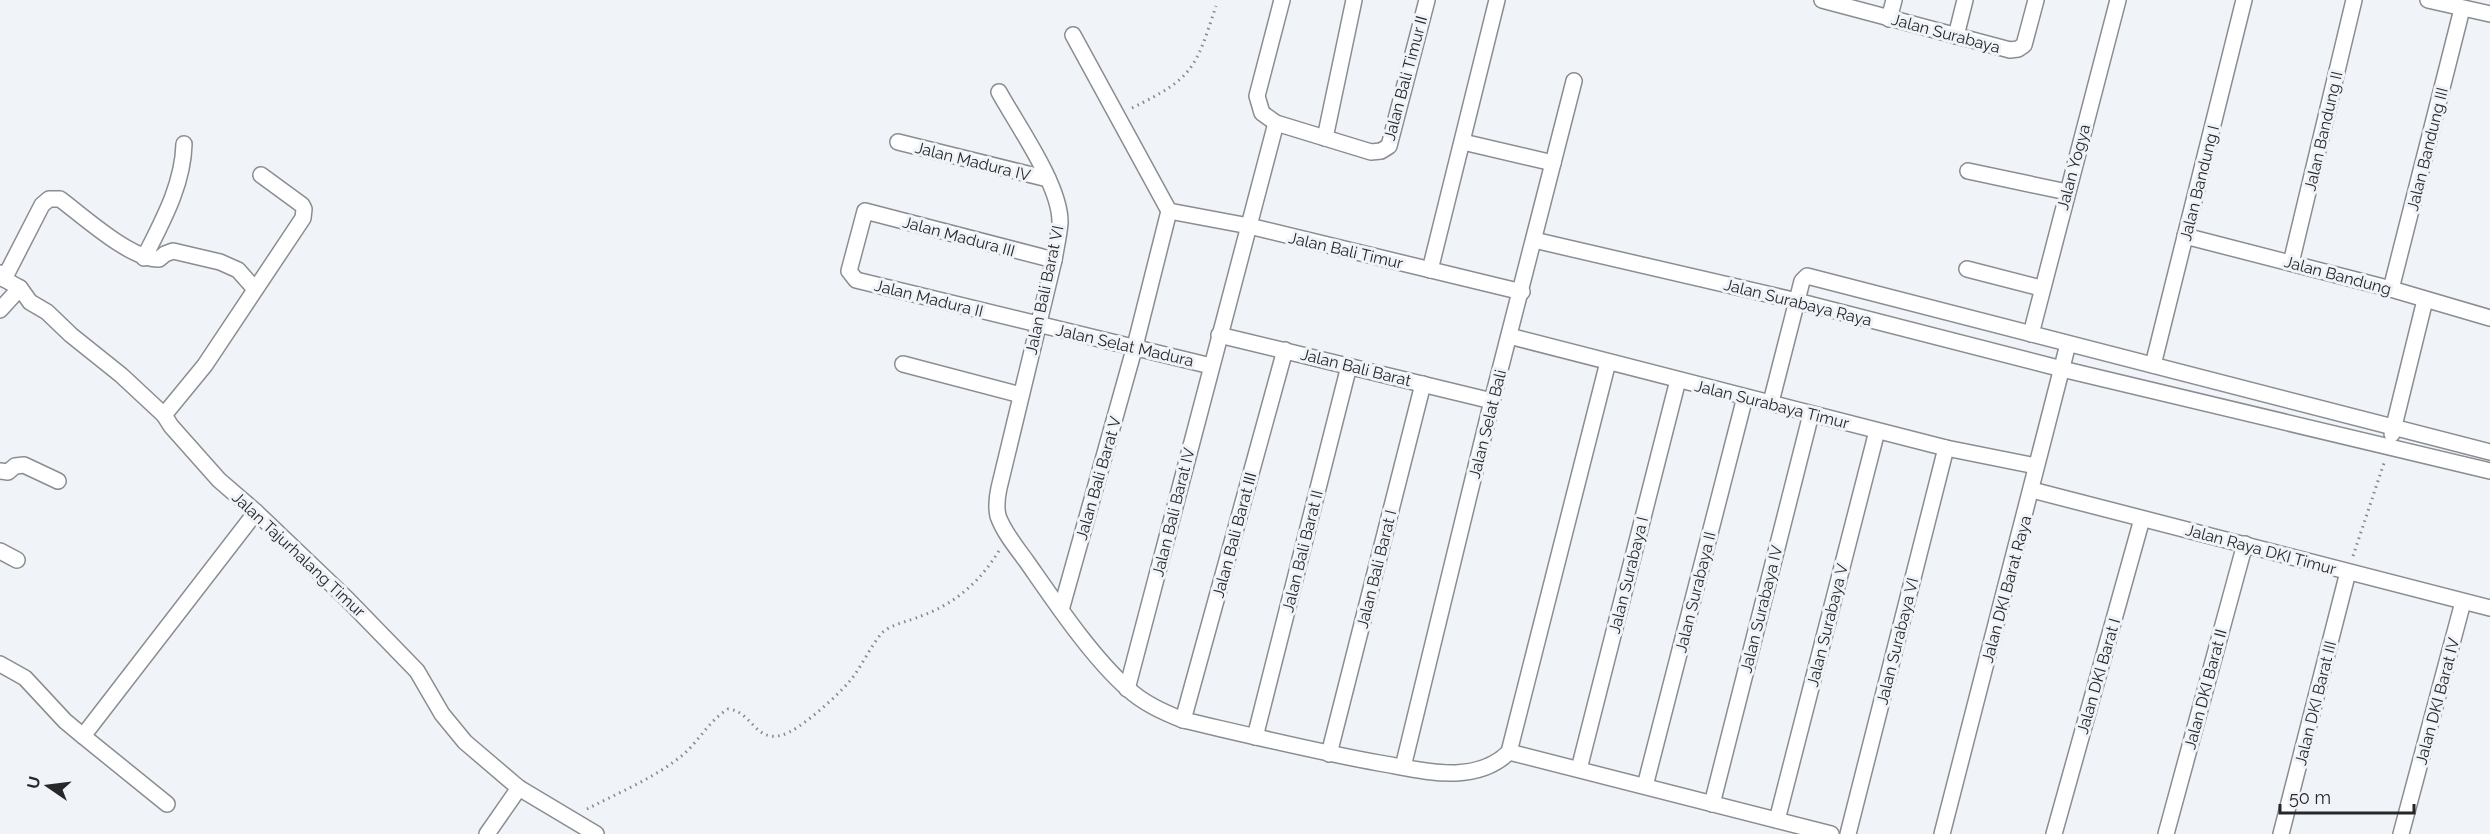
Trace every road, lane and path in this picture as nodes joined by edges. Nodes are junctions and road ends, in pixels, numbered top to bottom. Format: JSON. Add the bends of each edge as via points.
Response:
{"nodes":[{"id":1,"x":1282,"y":0,"type":"edge"},
{"id":2,"x":1354,"y":0,"type":"edge"},
{"id":3,"x":1427,"y":0,"type":"edge"},
{"id":4,"x":1497,"y":0,"type":"edge"},
{"id":5,"x":1823,"y":0,"type":"edge"},
{"id":6,"x":1894,"y":0,"type":"edge"},
{"id":7,"x":1965,"y":0,"type":"edge"},
{"id":8,"x":2036,"y":0,"type":"edge"},
{"id":9,"x":2118,"y":0,"type":"edge"},
{"id":10,"x":2244,"y":0,"type":"edge"},
{"id":11,"x":2354,"y":0,"type":"edge"},
{"id":12,"x":2428,"y":0,"type":"edge"},
{"id":13,"x":1216,"y":6,"type":"dead end"},
{"id":14,"x":2462,"y":9,"type":"junction"},
{"id":15,"x":2490,"y":14,"type":"edge"},
{"id":16,"x":1889,"y":19,"type":"junction"},
{"id":17,"x":1073,"y":35,"type":"dead end"},
{"id":18,"x":1956,"y":36,"type":"junction"},
{"id":19,"x":1575,"y":81,"type":"dead end"},
{"id":20,"x":999,"y":92,"type":"dead end"},
{"id":21,"x":1117,"y":115,"type":"junction"},
{"id":22,"x":1275,"y":123,"type":"junction"},
{"id":23,"x":1325,"y":138,"type":"junction"},
{"id":24,"x":898,"y":142,"type":"dead end"},
{"id":25,"x":1463,"y":142,"type":"junction"},
{"id":26,"x":184,"y":144,"type":"dead end"},
{"id":27,"x":1553,"y":163,"type":"junction"},
{"id":28,"x":1968,"y":171,"type":"dead end"},
{"id":29,"x":261,"y":176,"type":"dead end"},
{"id":30,"x":1048,"y":179,"type":"junction"},
{"id":31,"x":2067,"y":192,"type":"junction"},
{"id":32,"x":865,"y":211,"type":"joint"},
{"id":33,"x":1169,"y":211,"type":"junction"},
{"id":34,"x":1249,"y":226,"type":"junction"},
{"id":35,"x":2185,"y":236,"type":"junction"},
{"id":36,"x":1534,"y":240,"type":"junction"},
{"id":37,"x":144,"y":258,"type":"junction"},
{"id":38,"x":1054,"y":260,"type":"junction"},
{"id":39,"x":2291,"y":263,"type":"junction"},
{"id":40,"x":1967,"y":269,"type":"dead end"},
{"id":41,"x":1430,"y":270,"type":"junction"},
{"id":42,"x":2,"y":276,"type":"edge"},
{"id":43,"x":20,"y":288,"type":"junction"},
{"id":44,"x":254,"y":288,"type":"junction"},
{"id":45,"x":2041,"y":288,"type":"junction"},
{"id":46,"x":2391,"y":289,"type":"junction"},
{"id":47,"x":1522,"y":292,"type":"junction"},
{"id":48,"x":2425,"y":300,"type":"junction"},
{"id":49,"x":1797,"y":301,"type":"junction"},
{"id":50,"x":0,"y":310,"type":"edge"},
{"id":51,"x":2490,"y":318,"type":"edge"},
{"id":52,"x":1039,"y":325,"type":"junction"},
{"id":53,"x":2031,"y":334,"type":"junction"},
{"id":54,"x":1219,"y":335,"type":"junction"},
{"id":55,"x":1509,"y":336,"type":"junction"},
{"id":56,"x":2068,"y":344,"type":"junction"},
{"id":57,"x":1135,"y":346,"type":"junction"},
{"id":58,"x":1285,"y":350,"type":"junction"},
{"id":59,"x":1608,"y":362,"type":"junction"},
{"id":60,"x":903,"y":364,"type":"dead end"},
{"id":61,"x":2153,"y":365,"type":"junction"},
{"id":62,"x":1211,"y":366,"type":"junction"},
{"id":63,"x":1349,"y":366,"type":"junction"},
{"id":64,"x":2062,"y":369,"type":"junction"},
{"id":65,"x":1678,"y":380,"type":"junction"},
{"id":66,"x":1424,"y":384,"type":"junction"},
{"id":67,"x":1021,"y":395,"type":"junction"},
{"id":68,"x":1744,"y":397,"type":"junction"},
{"id":69,"x":1492,"y":401,"type":"junction"},
{"id":70,"x":1771,"y":402,"type":"junction"},
{"id":71,"x":1811,"y":414,"type":"junction"},
{"id":72,"x":164,"y":415,"type":"junction"},
{"id":73,"x":2393,"y":427,"type":"junction"},
{"id":74,"x":1877,"y":431,"type":"junction"},
{"id":75,"x":2389,"y":446,"type":"junction"},
{"id":76,"x":1946,"y":448,"type":"junction"},
{"id":77,"x":2490,"y":452,"type":"edge"},
{"id":78,"x":2036,"y":466,"type":"junction"},
{"id":79,"x":0,"y":471,"type":"edge"},
{"id":80,"x":2490,"y":471,"type":"edge"},
{"id":81,"x":58,"y":482,"type":"dead end"},
{"id":82,"x":2032,"y":490,"type":"junction"},
{"id":83,"x":256,"y":512,"type":"junction"},
{"id":84,"x":2142,"y":519,"type":"junction"},
{"id":85,"x":1008,"y":535,"type":"junction"},
{"id":86,"x":2245,"y":544,"type":"junction"},
{"id":87,"x":0,"y":551,"type":"edge"},
{"id":88,"x":17,"y":560,"type":"dead end"},
{"id":89,"x":2348,"y":572,"type":"junction"},
{"id":90,"x":2463,"y":602,"type":"junction"},
{"id":91,"x":2490,"y":608,"type":"edge"},
{"id":92,"x":1061,"y":610,"type":"junction"},
{"id":93,"x":0,"y":664,"type":"edge"},
{"id":94,"x":1128,"y":689,"type":"junction"},
{"id":95,"x":1183,"y":720,"type":"junction"},
{"id":96,"x":82,"y":736,"type":"junction"},
{"id":97,"x":1255,"y":736,"type":"junction"},
{"id":98,"x":1509,"y":752,"type":"junction"},
{"id":99,"x":1329,"y":754,"type":"junction"},
{"id":100,"x":1403,"y":767,"type":"junction"},
{"id":101,"x":1579,"y":770,"type":"junction"},
{"id":102,"x":1645,"y":786,"type":"junction"},
{"id":103,"x":519,"y":788,"type":"junction"},
{"id":104,"x":167,"y":804,"type":"dead end"},
{"id":105,"x":1712,"y":804,"type":"junction"},
{"id":106,"x":569,"y":819,"type":"junction"},
{"id":107,"x":1777,"y":820,"type":"junction"},
{"id":108,"x":487,"y":834,"type":"edge"},
{"id":109,"x":596,"y":834,"type":"edge"},
{"id":110,"x":1832,"y":834,"type":"edge"},
{"id":111,"x":1848,"y":834,"type":"edge"},
{"id":112,"x":1942,"y":834,"type":"edge"},
{"id":113,"x":2054,"y":834,"type":"edge"},
{"id":114,"x":2166,"y":834,"type":"edge"},
{"id":115,"x":2281,"y":834,"type":"edge"},
{"id":116,"x":2401,"y":834,"type":"edge"}],
"edges":[{"from":1,"to":22,"type":"street","via":[[1257,96],[1262,113]]},
{"from":2,"to":23,"type":"street"},
{"from":3,"to":23,"type":"street","name":"Jalan Bali Timur II","via":[[1389,146],[1371,152]]},
{"from":4,"to":25,"type":"street"},
{"from":5,"to":16,"type":"street","name":"Jalan Surabaya"},
{"from":6,"to":16,"type":"street"},
{"from":7,"to":18,"type":"street"},
{"from":8,"to":18,"type":"street","name":"Jalan Surabaya","via":[[2024,45],[2018,49]]},
{"from":9,"to":31,"type":"street","name":"Jalan Yogya"},
{"from":10,"to":35,"type":"street","name":"Jalan Bandung I"},
{"from":11,"to":39,"type":"street","name":"Jalan Bandung II"},
{"from":12,"to":14,"type":"street"},
{"from":13,"to":21,"type":"path","via":[[1203,47],[1183,78],[1168,90]]},
{"from":14,"to":15,"type":"street"},
{"from":14,"to":46,"type":"street","name":"Jalan Bandung III"},
{"from":16,"to":18,"type":"street","name":"Jalan Surabaya"},
{"from":17,"to":21,"type":"street"},
{"from":19,"to":27,"type":"street","name":"Jalan Selat Bali"},
{"from":20,"to":30,"type":"street","name":"Jalan Bali Barat VI"},
{"from":21,"to":33,"type":"street"},
{"from":22,"to":23,"type":"street","name":"Jalan Bali Timur II"},
{"from":22,"to":34,"type":"street","name":"Jalan Bali Barat IV"},
{"from":24,"to":30,"type":"street","name":"Jalan Madura IV"},
{"from":25,"to":27,"type":"street"},
{"from":25,"to":41,"type":"street"},
{"from":26,"to":37,"type":"street","via":[[178,182]]},
{"from":27,"to":36,"type":"street","name":"Jalan Selat Bali"},
{"from":28,"to":31,"type":"street"},
{"from":29,"to":44,"type":"street","via":[[304,209],[303,218]]},
{"from":30,"to":38,"type":"street","name":"Jalan Bali Barat VI","via":[[1060,224]]},
{"from":31,"to":45,"type":"street","name":"Jalan Yogya"},
{"from":32,"to":38,"type":"street","name":"Jalan Madura III"},
{"from":32,"to":52,"type":"street","name":"Jalan Madura II","via":[[849,271],[856,280]]},
{"from":33,"to":34,"type":"street","name":"Jalan Bali Timur"},
{"from":33,"to":57,"type":"street","name":"Jalan Bali Barat V"},
{"from":34,"to":41,"type":"street","name":"Jalan Bali Timur"},
{"from":34,"to":54,"type":"street","name":"Jalan Bali Barat IV"},
{"from":35,"to":39,"type":"street","name":"Jalan Bandung"},
{"from":35,"to":61,"type":"street","name":"Jalan Bandung I"},
{"from":36,"to":47,"type":"street","name":"Jalan Selat Bali"},
{"from":36,"to":49,"type":"street","name":"Jalan Surabaya Raya"},
{"from":37,"to":42,"type":"street","via":[[60,198],[49,199]]},
{"from":37,"to":44,"type":"street","via":[[159,260],[173,251],[220,262],[238,270]]},
{"from":38,"to":52,"type":"street","name":"Jalan Bali Barat VI"},
{"from":39,"to":46,"type":"street","name":"Jalan Bandung"},
{"from":40,"to":45,"type":"street"},
{"from":41,"to":47,"type":"street","name":"Jalan Bali Timur"},
{"from":42,"to":43,"type":"street","name":"Jalan Tajurhalang Timur"},
{"from":43,"to":50,"type":"street"},
{"from":43,"to":72,"type":"street","name":"Jalan Tajurhalang Timur","via":[[30,302],[47,312]]},
{"from":44,"to":72,"type":"street","via":[[205,365]]},
{"from":45,"to":53,"type":"street","name":"Jalan Yogya"},
{"from":46,"to":48,"type":"street","name":"Jalan Bandung"},
{"from":47,"to":55,"type":"street","name":"Jalan Selat Bali"},
{"from":48,"to":51,"type":"street","name":"Jalan Bandung"},
{"from":48,"to":73,"type":"street"},
{"from":49,"to":53,"type":"street","via":[[1807,276]]},
{"from":49,"to":64,"type":"street","name":"Jalan Surabaya Raya"},
{"from":49,"to":70,"type":"street"},
{"from":52,"to":57,"type":"street","name":"Jalan Selat Madura"},
{"from":52,"to":67,"type":"street","name":"Jalan Bali Barat VI"},
{"from":53,"to":56,"type":"street"},
{"from":54,"to":58,"type":"street","name":"Jalan Bali Barat"},
{"from":54,"to":62,"type":"street","name":"Jalan Bali Barat IV"},
{"from":55,"to":59,"type":"street","name":"Jalan Surabaya Timur"},
{"from":55,"to":69,"type":"street","name":"Jalan Selat Bali"},
{"from":56,"to":61,"type":"street"},
{"from":56,"to":64,"type":"street","name":"Jalan DKI Barat Raya"},
{"from":57,"to":62,"type":"street","name":"Jalan Selat Madura"},
{"from":57,"to":92,"type":"street","name":"Jalan Bali Barat V"},
{"from":58,"to":63,"type":"street","name":"Jalan Bali Barat"},
{"from":58,"to":95,"type":"street","name":"Jalan Bali Barat III"},
{"from":59,"to":65,"type":"street","name":"Jalan Surabaya Timur"},
{"from":59,"to":98,"type":"street"},
{"from":60,"to":67,"type":"street"},
{"from":61,"to":73,"type":"street"},
{"from":62,"to":94,"type":"street","name":"Jalan Bali Barat IV"},
{"from":63,"to":66,"type":"street","name":"Jalan Bali Barat"},
{"from":63,"to":97,"type":"street","name":"Jalan Bali Barat II"},
{"from":64,"to":75,"type":"street","name":"Jalan Surabaya Raya"},
{"from":64,"to":78,"type":"street","name":"Jalan DKI Barat Raya"},
{"from":65,"to":68,"type":"street","name":"Jalan Surabaya Timur"},
{"from":65,"to":101,"type":"street","name":"Jalan Surabaya I"},
{"from":66,"to":69,"type":"street","name":"Jalan Bali Barat"},
{"from":66,"to":99,"type":"street","name":"Jalan Bali Barat I"},
{"from":67,"to":85,"type":"street","name":"Jalan Bali Barat VI","via":[[996,502]]},
{"from":68,"to":70,"type":"street","name":"Jalan Surabaya Timur"},
{"from":68,"to":102,"type":"street","name":"Jalan Surabaya II"},
{"from":69,"to":100,"type":"street","name":"Jalan Selat Bali"},
{"from":70,"to":71,"type":"street","name":"Jalan Surabaya Timur"},
{"from":71,"to":74,"type":"street","name":"Jalan Surabaya Timur"},
{"from":71,"to":105,"type":"street","name":"Jalan Surabaya IV"},
{"from":72,"to":83,"type":"street","name":"Jalan Tajurhalang Timur","via":[[219,480]]},
{"from":73,"to":75,"type":"street"},
{"from":73,"to":77,"type":"street"},
{"from":74,"to":76,"type":"street","name":"Jalan Surabaya Timur"},
{"from":74,"to":107,"type":"street","name":"Jalan Surabaya V"},
{"from":75,"to":80,"type":"street","name":"Jalan Surabaya Raya"},
{"from":75,"to":89,"type":"path"},
{"from":76,"to":78,"type":"street","name":"Jalan Surabaya Timur"},
{"from":76,"to":111,"type":"street","name":"Jalan Surabaya VI"},
{"from":78,"to":82,"type":"street","name":"Jalan DKI Barat Raya"},
{"from":79,"to":81,"type":"street","via":[[24,465]]},
{"from":82,"to":84,"type":"street","name":"Jalan Raya DKI Timur"},
{"from":82,"to":112,"type":"street","name":"Jalan DKI Barat Raya"},
{"from":83,"to":96,"type":"street"},
{"from":83,"to":103,"type":"street","name":"Jalan Tajurhalang Timur","via":[[397,649],[417,671],[442,714],[465,742]]},
{"from":84,"to":86,"type":"street","name":"Jalan Raya DKI Timur"},
{"from":84,"to":113,"type":"street","name":"Jalan DKI Barat I"},
{"from":85,"to":92,"type":"street","name":"Jalan Bali Barat VI"},
{"from":85,"to":106,"type":"path","via":[[993,561],[956,600],[884,631],[849,683],[796,729],[772,738],[758,732],[745,716],[728,709],[669,764]]},
{"from":86,"to":89,"type":"street","name":"Jalan Raya DKI Timur"},
{"from":86,"to":114,"type":"street","name":"Jalan DKI Barat II"},
{"from":87,"to":88,"type":"street"},
{"from":89,"to":90,"type":"street","name":"Jalan Raya DKI Timur"},
{"from":89,"to":115,"type":"street","name":"Jalan DKI Barat III"},
{"from":90,"to":91,"type":"street","name":"Jalan Raya DKI Timur"},
{"from":90,"to":116,"type":"street","name":"Jalan DKI Barat IV"},
{"from":92,"to":94,"type":"street","name":"Jalan Bali Barat VI"},
{"from":93,"to":96,"type":"street","via":[[25,678]]},
{"from":94,"to":95,"type":"street","name":"Jalan Bali Barat VI","via":[[1162,712]]},
{"from":95,"to":97,"type":"street","name":"Jalan Bali Barat VI"},
{"from":96,"to":104,"type":"street"},
{"from":97,"to":99,"type":"street","name":"Jalan Bali Barat VI"},
{"from":98,"to":100,"type":"street","name":"Jalan Bali Barat VI","via":[[1493,765],[1456,773]]},
{"from":98,"to":101,"type":"street"},
{"from":99,"to":100,"type":"street","name":"Jalan Bali Barat VI"},
{"from":101,"to":102,"type":"street"},
{"from":102,"to":105,"type":"street"},
{"from":103,"to":106,"type":"street","name":"Jalan Tajurhalang Timur"},
{"from":103,"to":108,"type":"street"},
{"from":105,"to":107,"type":"street"},
{"from":106,"to":109,"type":"street","name":"Jalan Tajurhalang Timur"},
{"from":107,"to":110,"type":"street"}]}
